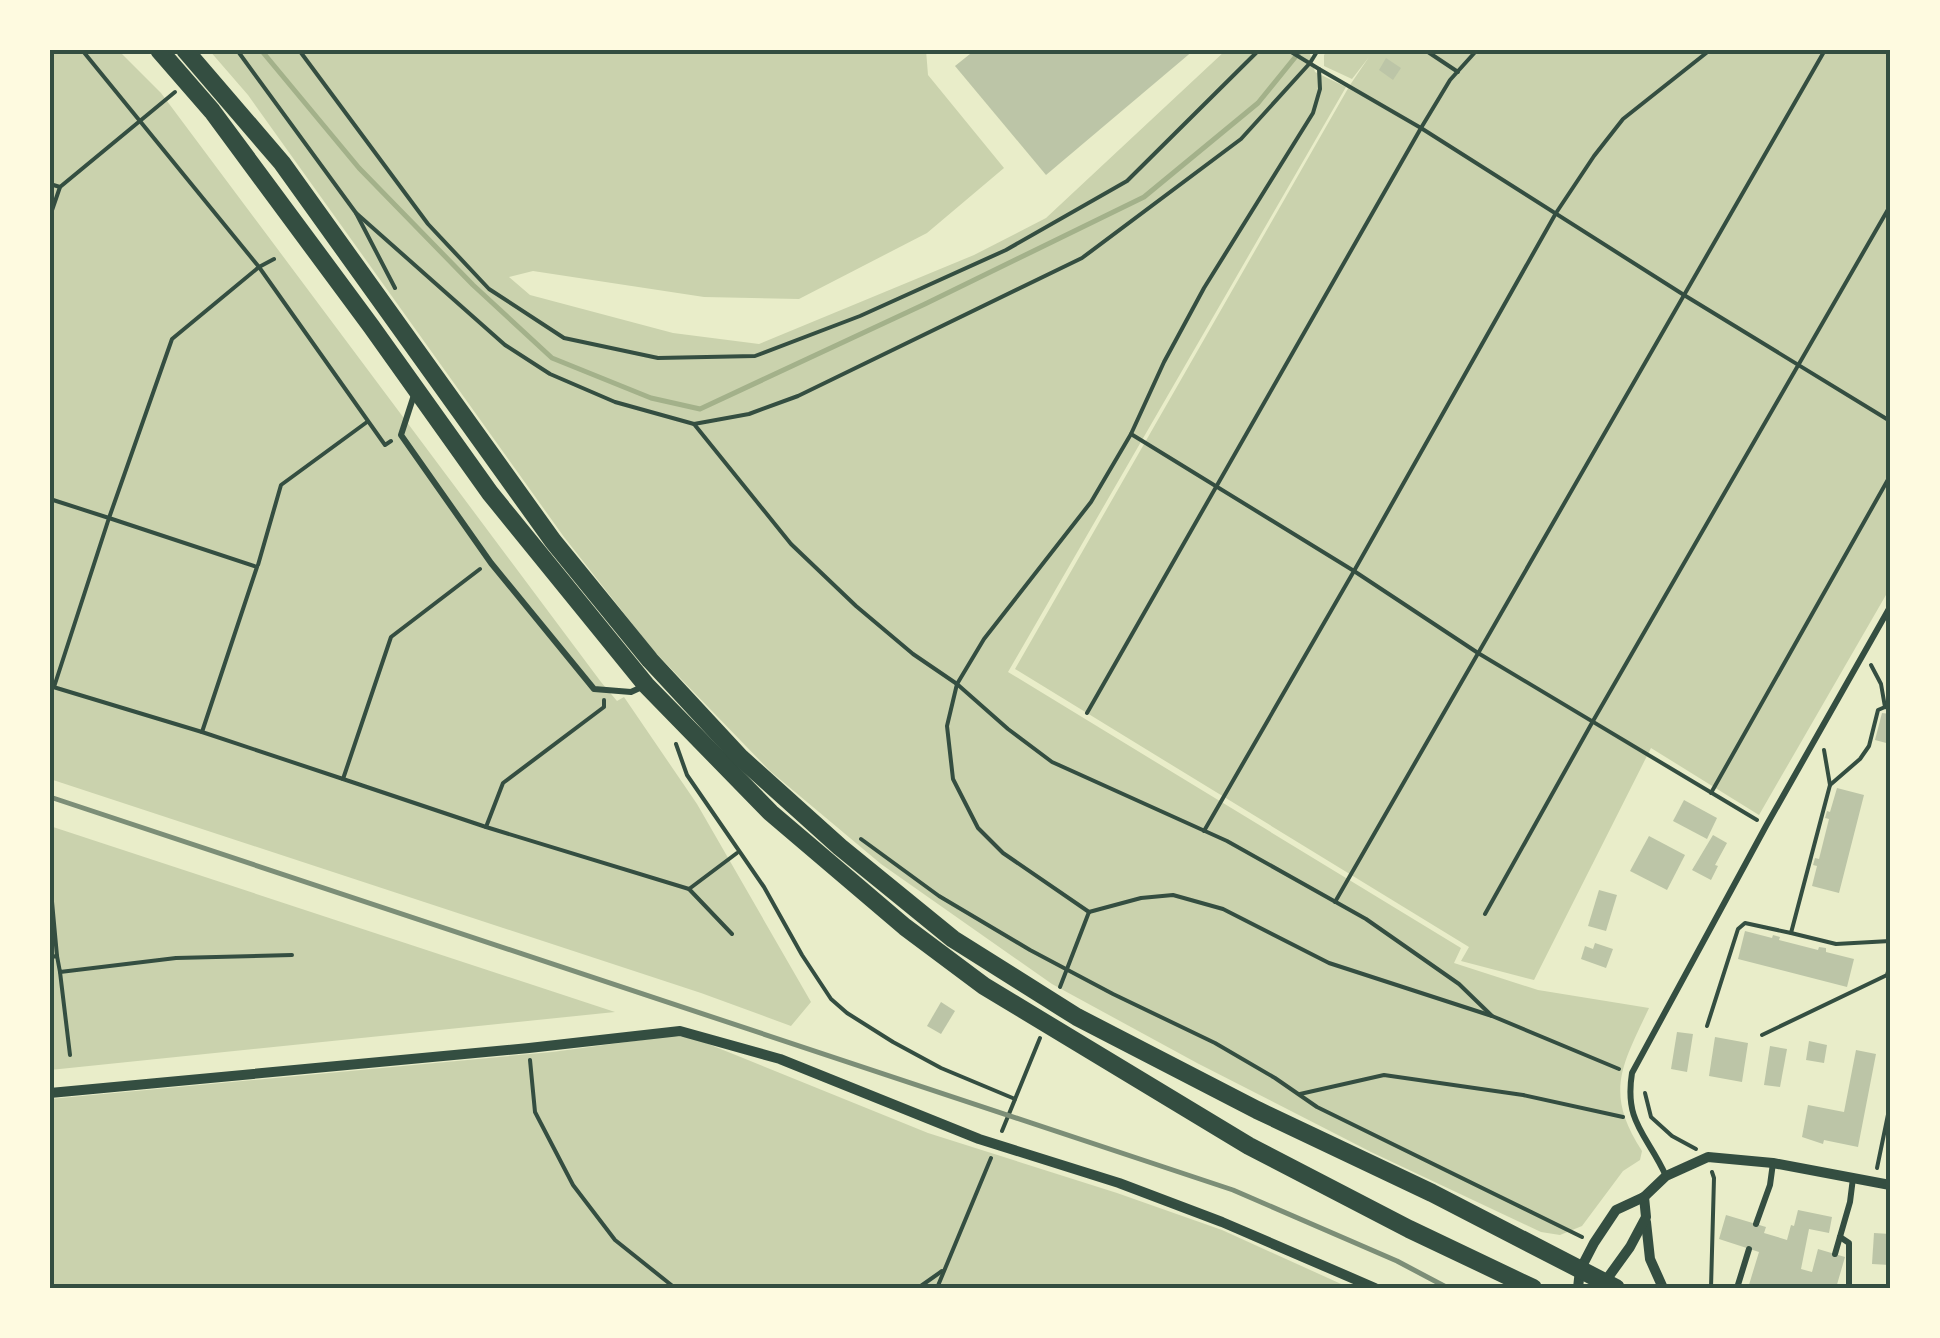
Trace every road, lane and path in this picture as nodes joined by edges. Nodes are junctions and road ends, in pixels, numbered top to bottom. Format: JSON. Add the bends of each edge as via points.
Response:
{"nodes":[{"id":1,"x":82,"y":50,"type":"edge"},
{"id":2,"x":159,"y":50,"type":"edge"},
{"id":3,"x":185,"y":50,"type":"edge"},
{"id":4,"x":298,"y":50,"type":"edge"},
{"id":5,"x":1259,"y":50,"type":"edge"},
{"id":6,"x":1288,"y":50,"type":"edge"},
{"id":7,"x":1318,"y":50,"type":"edge"},
{"id":8,"x":1424,"y":50,"type":"edge"},
{"id":9,"x":1477,"y":50,"type":"edge"},
{"id":10,"x":1710,"y":50,"type":"edge"},
{"id":11,"x":1825,"y":50,"type":"edge"},
{"id":12,"x":238,"y":51,"type":"edge"},
{"id":13,"x":1310,"y":64,"type":"junction"},
{"id":14,"x":1319,"y":69,"type":"junction"},
{"id":15,"x":1458,"y":72,"type":"junction"},
{"id":16,"x":178,"y":90,"type":"dead end"},
{"id":17,"x":139,"y":122,"type":"junction"},
{"id":18,"x":1420,"y":128,"type":"junction"},
{"id":19,"x":50,"y":184,"type":"edge"},
{"id":20,"x":60,"y":187,"type":"junction"},
{"id":21,"x":1890,"y":206,"type":"edge"},
{"id":22,"x":356,"y":213,"type":"junction"},
{"id":23,"x":1556,"y":213,"type":"junction"},
{"id":24,"x":50,"y":216,"type":"edge"},
{"id":25,"x":274,"y":259,"type":"dead end"},
{"id":26,"x":259,"y":268,"type":"junction"},
{"id":27,"x":399,"y":295,"type":"dead end"},
{"id":28,"x":1684,"y":295,"type":"junction"},
{"id":29,"x":1798,"y":364,"type":"junction"},
{"id":30,"x":416,"y":389,"type":"junction"},
{"id":31,"x":1890,"y":421,"type":"edge"},
{"id":32,"x":368,"y":422,"type":"junction"},
{"id":33,"x":694,"y":424,"type":"junction"},
{"id":34,"x":1131,"y":434,"type":"junction"},
{"id":35,"x":401,"y":435,"type":"junction"},
{"id":36,"x":1890,"y":476,"type":"edge"},
{"id":37,"x":1216,"y":486,"type":"junction"},
{"id":38,"x":50,"y":500,"type":"edge"},
{"id":39,"x":109,"y":518,"type":"junction"},
{"id":40,"x":491,"y":563,"type":"junction"},
{"id":41,"x":257,"y":567,"type":"junction"},
{"id":42,"x":1354,"y":571,"type":"junction"},
{"id":43,"x":1890,"y":608,"type":"edge"},
{"id":44,"x":1478,"y":652,"type":"junction"},
{"id":45,"x":1864,"y":652,"type":"junction"},
{"id":46,"x":646,"y":684,"type":"junction"},
{"id":47,"x":958,"y":684,"type":"junction"},
{"id":48,"x":52,"y":687,"type":"edge"},
{"id":49,"x":604,"y":690,"type":"junction"},
{"id":50,"x":1887,"y":708,"type":"edge"},
{"id":51,"x":1086,"y":713,"type":"dead end"},
{"id":52,"x":1594,"y":721,"type":"junction"},
{"id":53,"x":1821,"y":728,"type":"junction"},
{"id":54,"x":202,"y":732,"type":"junction"},
{"id":55,"x":343,"y":779,"type":"junction"},
{"id":56,"x":1830,"y":785,"type":"junction"},
{"id":57,"x":1710,"y":793,"type":"junction"},
{"id":58,"x":1766,"y":826,"type":"junction"},
{"id":59,"x":486,"y":827,"type":"junction"},
{"id":60,"x":1204,"y":831,"type":"junction"},
{"id":61,"x":854,"y":834,"type":"dead end"},
{"id":62,"x":738,"y":852,"type":"dead end"},
{"id":63,"x":50,"y":880,"type":"edge"},
{"id":64,"x":689,"y":889,"type":"junction"},
{"id":65,"x":1335,"y":902,"type":"junction"},
{"id":66,"x":1090,"y":912,"type":"junction"},
{"id":67,"x":1485,"y":914,"type":"dead end"},
{"id":68,"x":1791,"y":933,"type":"junction"},
{"id":69,"x":732,"y":934,"type":"dead end"},
{"id":70,"x":1890,"y":941,"type":"edge"},
{"id":71,"x":292,"y":955,"type":"dead end"},
{"id":72,"x":58,"y":956,"type":"junction"},
{"id":73,"x":50,"y":957,"type":"edge"},
{"id":74,"x":1890,"y":964,"type":"edge"},
{"id":75,"x":60,"y":972,"type":"junction"},
{"id":76,"x":1056,"y":998,"type":"dead end"},
{"id":77,"x":846,"y":1013,"type":"dead end"},
{"id":78,"x":1492,"y":1016,"type":"junction"},
{"id":79,"x":1707,"y":1026,"type":"dead end"},
{"id":80,"x":1042,"y":1032,"type":"dead end"},
{"id":81,"x":1762,"y":1036,"type":"dead end"},
{"id":82,"x":529,"y":1048,"type":"junction"},
{"id":83,"x":70,"y":1055,"type":"dead end"},
{"id":84,"x":1632,"y":1074,"type":"junction"},
{"id":85,"x":50,"y":1093,"type":"edge"},
{"id":86,"x":1300,"y":1094,"type":"junction"},
{"id":87,"x":1015,"y":1099,"type":"junction"},
{"id":88,"x":1890,"y":1105,"type":"edge"},
{"id":89,"x":1633,"y":1118,"type":"junction"},
{"id":90,"x":1002,"y":1133,"type":"dead end"},
{"id":91,"x":994,"y":1150,"type":"dead end"},
{"id":92,"x":1772,"y":1163,"type":"junction"},
{"id":93,"x":1666,"y":1176,"type":"junction"},
{"id":94,"x":1853,"y":1178,"type":"junction"},
{"id":95,"x":1874,"y":1182,"type":"junction"},
{"id":96,"x":1890,"y":1185,"type":"edge"},
{"id":97,"x":1644,"y":1198,"type":"junction"},
{"id":98,"x":1646,"y":1218,"type":"junction"},
{"id":99,"x":1756,"y":1224,"type":"dead end"},
{"id":100,"x":1840,"y":1237,"type":"junction"},
{"id":101,"x":1594,"y":1243,"type":"junction"},
{"id":102,"x":1749,"y":1248,"type":"dead end"},
{"id":103,"x":1835,"y":1254,"type":"dead end"},
{"id":104,"x":946,"y":1268,"type":"junction"},
{"id":105,"x":1579,"y":1279,"type":"edge"},
{"id":106,"x":1607,"y":1286,"type":"edge"},
{"id":107,"x":675,"y":1288,"type":"edge"},
{"id":108,"x":918,"y":1288,"type":"edge"},
{"id":109,"x":937,"y":1288,"type":"edge"},
{"id":110,"x":1375,"y":1288,"type":"edge"},
{"id":111,"x":1533,"y":1288,"type":"edge"},
{"id":112,"x":1663,"y":1288,"type":"edge"},
{"id":113,"x":1737,"y":1288,"type":"edge"},
{"id":114,"x":1848,"y":1288,"type":"edge"}],
"edges":[{"from":1,"to":17,"type":"path"},
{"from":2,"to":30,"type":"main road","via":[[212,111]]},
{"from":3,"to":105,"type":"main road","via":[[282,163],[553,541],[626,630],[741,758],[840,847],[953,939],[1077,1017],[1432,1194]]},
{"from":4,"to":5,"type":"path","via":[[428,224],[489,289],[564,338],[658,358],[754,356],[1006,250],[1127,182]]},
{"from":6,"to":13,"type":"path"},
{"from":7,"to":13,"type":"path"},
{"from":8,"to":15,"type":"path"},
{"from":9,"to":15,"type":"path"},
{"from":10,"to":23,"type":"path","via":[[1623,119]]},
{"from":11,"to":28,"type":"path"},
{"from":12,"to":22,"type":"path"},
{"from":13,"to":14,"type":"path"},
{"from":13,"to":33,"type":"path","via":[[1241,139],[1082,258],[798,396]]},
{"from":14,"to":18,"type":"path"},
{"from":14,"to":34,"type":"path","via":[[1313,112],[1204,288]]},
{"from":15,"to":18,"type":"path"},
{"from":16,"to":17,"type":"path"},
{"from":17,"to":20,"type":"path"},
{"from":17,"to":26,"type":"path"},
{"from":18,"to":23,"type":"path"},
{"from":18,"to":37,"type":"path"},
{"from":19,"to":20,"type":"path"},
{"from":20,"to":24,"type":"path"},
{"from":21,"to":29,"type":"path"},
{"from":22,"to":27,"type":"path"},
{"from":22,"to":33,"type":"path","via":[[505,345],[550,374],[615,402]]},
{"from":23,"to":28,"type":"path"},
{"from":23,"to":42,"type":"path"},
{"from":25,"to":26,"type":"path"},
{"from":26,"to":32,"type":"path"},
{"from":26,"to":39,"type":"path","via":[[172,339]]},
{"from":28,"to":29,"type":"path"},
{"from":28,"to":44,"type":"path"},
{"from":29,"to":31,"type":"path"},
{"from":29,"to":52,"type":"path"},
{"from":30,"to":35,"type":"lane"},
{"from":30,"to":46,"type":"main road"},
{"from":32,"to":35,"type":"path","via":[[385,445]]},
{"from":32,"to":41,"type":"path","via":[[280,485]]},
{"from":33,"to":47,"type":"path","via":[[792,544],[856,606]]},
{"from":34,"to":37,"type":"path"},
{"from":34,"to":47,"type":"path","via":[[1092,502],[984,640]]},
{"from":35,"to":40,"type":"lane"},
{"from":36,"to":57,"type":"path"},
{"from":37,"to":42,"type":"path"},
{"from":37,"to":51,"type":"path"},
{"from":38,"to":39,"type":"path"},
{"from":39,"to":41,"type":"path"},
{"from":39,"to":48,"type":"path"},
{"from":40,"to":49,"type":"lane","via":[[594,689]]},
{"from":40,"to":55,"type":"path","via":[[391,637]]},
{"from":41,"to":54,"type":"path"},
{"from":42,"to":44,"type":"path"},
{"from":42,"to":60,"type":"path"},
{"from":43,"to":45,"type":"lane"},
{"from":44,"to":52,"type":"path"},
{"from":44,"to":65,"type":"path"},
{"from":45,"to":50,"type":"path"},
{"from":45,"to":53,"type":"lane"},
{"from":46,"to":49,"type":"lane","via":[[631,692]]},
{"from":46,"to":111,"type":"main road","via":[[770,813],[984,986],[1249,1146]]},
{"from":47,"to":60,"type":"path","via":[[1052,762]]},
{"from":47,"to":66,"type":"path","via":[[947,726],[953,779],[978,828]]},
{"from":48,"to":54,"type":"path"},
{"from":49,"to":59,"type":"path","via":[[604,706],[503,784]]},
{"from":50,"to":56,"type":"path","via":[[1878,710],[1860,759]]},
{"from":52,"to":57,"type":"path"},
{"from":52,"to":67,"type":"path"},
{"from":53,"to":56,"type":"path"},
{"from":53,"to":58,"type":"lane"},
{"from":54,"to":55,"type":"path"},
{"from":55,"to":59,"type":"path"},
{"from":56,"to":68,"type":"path"},
{"from":57,"to":58,"type":"path"},
{"from":58,"to":84,"type":"lane"},
{"from":59,"to":64,"type":"path"},
{"from":60,"to":65,"type":"path"},
{"from":61,"to":86,"type":"path","via":[[1030,950]]},
{"from":62,"to":64,"type":"path"},
{"from":63,"to":72,"type":"path"},
{"from":64,"to":69,"type":"path"},
{"from":65,"to":78,"type":"path","via":[[1459,984]]},
{"from":66,"to":76,"type":"path"},
{"from":66,"to":78,"type":"path","via":[[1173,894],[1223,909],[1330,963]]},
{"from":68,"to":70,"type":"path","via":[[1836,944]]},
{"from":68,"to":79,"type":"path","via":[[1746,923],[1738,929]]},
{"from":71,"to":75,"type":"path","via":[[176,958]]},
{"from":72,"to":73,"type":"path"},
{"from":72,"to":75,"type":"path"},
{"from":74,"to":81,"type":"path","via":[[1887,975]]},
{"from":75,"to":83,"type":"path"},
{"from":77,"to":87,"type":"path","via":[[941,1068]]},
{"from":78,"to":84,"type":"path"},
{"from":80,"to":87,"type":"path"},
{"from":82,"to":85,"type":"street"},
{"from":82,"to":107,"type":"path","via":[[535,1112],[573,1186],[615,1240]]},
{"from":82,"to":110,"type":"street","via":[[680,1031],[780,1059],[980,1139],[1222,1222]]},
{"from":84,"to":89,"type":"lane"},
{"from":86,"to":89,"type":"path","via":[[1384,1074]]},
{"from":86,"to":101,"type":"path"},
{"from":87,"to":90,"type":"path"},
{"from":88,"to":95,"type":"path"},
{"from":89,"to":93,"type":"lane"},
{"from":91,"to":104,"type":"path"},
{"from":92,"to":93,"type":"street","via":[[1708,1158]]},
{"from":92,"to":94,"type":"street"},
{"from":92,"to":99,"type":"lane"},
{"from":93,"to":97,"type":"street"},
{"from":94,"to":95,"type":"street"},
{"from":94,"to":100,"type":"lane"},
{"from":95,"to":96,"type":"street"},
{"from":97,"to":98,"type":"street"},
{"from":97,"to":101,"type":"street","via":[[1616,1210]]},
{"from":98,"to":106,"type":"street"},
{"from":98,"to":112,"type":"street","via":[[1650,1259]]},
{"from":100,"to":103,"type":"lane"},
{"from":100,"to":114,"type":"lane","via":[[1849,1243]]},
{"from":101,"to":105,"type":"street"},
{"from":102,"to":113,"type":"lane"},
{"from":104,"to":108,"type":"path"},
{"from":104,"to":109,"type":"path"},
{"from":105,"to":106,"type":"main road"}]}
